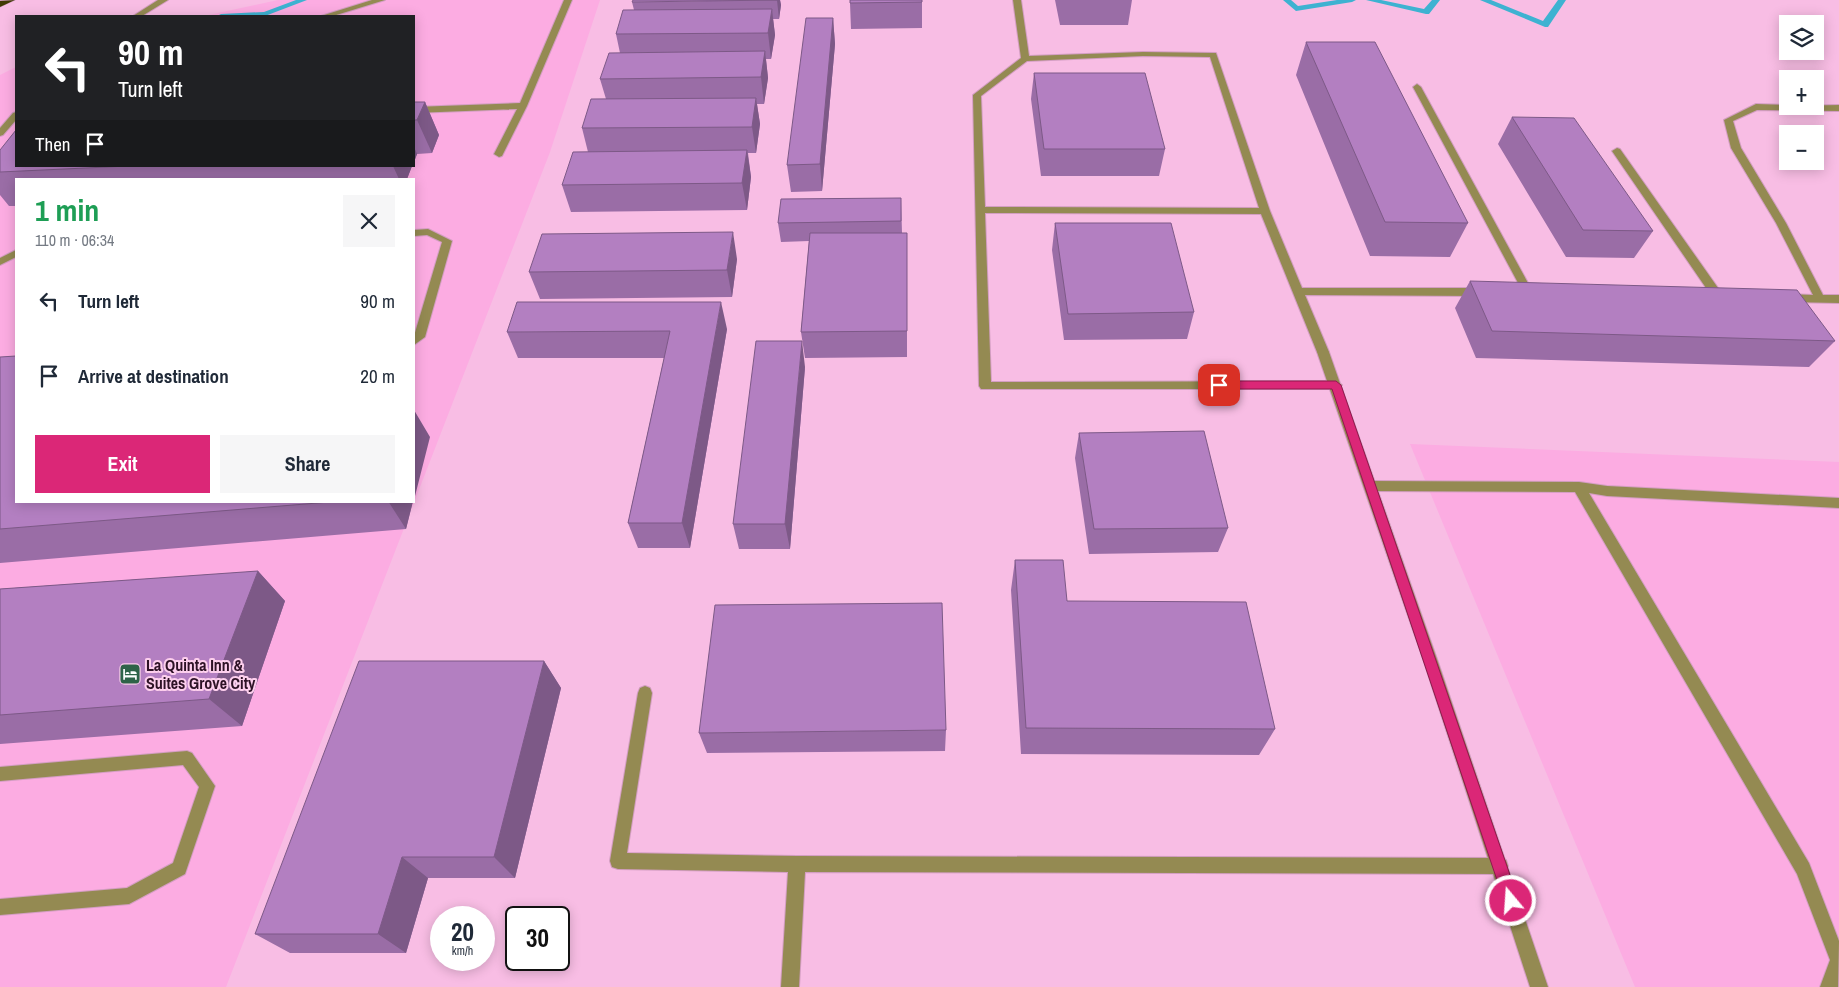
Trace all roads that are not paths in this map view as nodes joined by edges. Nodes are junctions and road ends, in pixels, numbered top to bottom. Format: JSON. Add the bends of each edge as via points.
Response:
{"nodes":[{"id":1,"x":10,"y":0,"type":"edge"},
{"id":2,"x":164,"y":0,"type":"edge"},
{"id":3,"x":381,"y":0,"type":"edge"},
{"id":4,"x":568,"y":0,"type":"edge"},
{"id":5,"x":1017,"y":0,"type":"edge"},
{"id":6,"x":0,"y":4,"type":"edge"},
{"id":7,"x":138,"y":15,"type":"edge"},
{"id":8,"x":328,"y":15,"type":"edge"},
{"id":9,"x":1025,"y":59,"type":"junction"},
{"id":10,"x":1416,"y":87,"type":"dead end"},
{"id":11,"x":522,"y":106,"type":"junction"},
{"id":12,"x":1839,"y":108,"type":"edge"},
{"id":13,"x":415,"y":110,"type":"edge"},
{"id":14,"x":15,"y":116,"type":"edge"},
{"id":15,"x":0,"y":133,"type":"edge"},
{"id":16,"x":1617,"y":151,"type":"dead end"},
{"id":17,"x":499,"y":154,"type":"dead end"},
{"id":18,"x":979,"y":210,"type":"junction"},
{"id":19,"x":1265,"y":211,"type":"junction"},
{"id":20,"x":415,"y":233,"type":"edge"},
{"id":21,"x":15,"y":254,"type":"edge"},
{"id":22,"x":0,"y":262,"type":"edge"},
{"id":23,"x":1298,"y":292,"type":"junction"},
{"id":24,"x":1493,"y":293,"type":"edge"},
{"id":25,"x":1529,"y":294,"type":"edge"},
{"id":26,"x":1719,"y":298,"type":"edge"},
{"id":27,"x":1774,"y":298,"type":"edge"},
{"id":28,"x":1820,"y":299,"type":"junction"},
{"id":29,"x":1839,"y":299,"type":"edge"},
{"id":30,"x":415,"y":340,"type":"edge"},
{"id":31,"x":1336,"y":385,"type":"junction"},
{"id":32,"x":1371,"y":486,"type":"junction"},
{"id":33,"x":1579,"y":487,"type":"junction"},
{"id":34,"x":1839,"y":503,"type":"edge"},
{"id":35,"x":645,"y":693,"type":"dead end"},
{"id":36,"x":0,"y":774,"type":"edge"},
{"id":37,"x":797,"y":864,"type":"junction"},
{"id":38,"x":1500,"y":866,"type":"junction"},
{"id":39,"x":0,"y":907,"type":"edge"},
{"id":40,"x":790,"y":987,"type":"edge"},
{"id":41,"x":1540,"y":987,"type":"edge"},
{"id":42,"x":1830,"y":987,"type":"edge"}],
"edges":[{"from":1,"to":6,"type":"highway"},
{"from":2,"to":7,"type":"street"},
{"from":3,"to":8,"type":"street"},
{"from":4,"to":11,"type":"street"},
{"from":5,"to":9,"type":"street"},
{"from":9,"to":18,"type":"street","via":[[977,95]]},
{"from":9,"to":19,"type":"street","via":[[1213,55]]},
{"from":10,"to":25,"type":"street"},
{"from":11,"to":13,"type":"street"},
{"from":11,"to":17,"type":"street"},
{"from":12,"to":28,"type":"street","via":[[1756,107],[1728,120],[1736,148],[1781,223]]},
{"from":14,"to":15,"type":"street"},
{"from":16,"to":26,"type":"street"},
{"from":18,"to":19,"type":"street"},
{"from":18,"to":31,"type":"street","via":[[984,386]]},
{"from":19,"to":23,"type":"street"},
{"from":20,"to":30,"type":"street","via":[[428,232],[447,241],[420,336]]},
{"from":21,"to":22,"type":"street"},
{"from":23,"to":24,"type":"street","via":[[1439,290]]},
{"from":23,"to":31,"type":"street"},
{"from":27,"to":28,"type":"street"},
{"from":28,"to":29,"type":"street"},
{"from":31,"to":32,"type":"street"},
{"from":32,"to":33,"type":"street"},
{"from":32,"to":38,"type":"street"},
{"from":33,"to":34,"type":"street"},
{"from":33,"to":42,"type":"street","via":[[1803,869],[1838,960]]},
{"from":35,"to":37,"type":"street","via":[[618,861]]},
{"from":36,"to":39,"type":"street","via":[[187,758],[207,786],[179,868],[129,896]]},
{"from":37,"to":38,"type":"street"},
{"from":37,"to":40,"type":"street"},
{"from":38,"to":41,"type":"street"}]}
